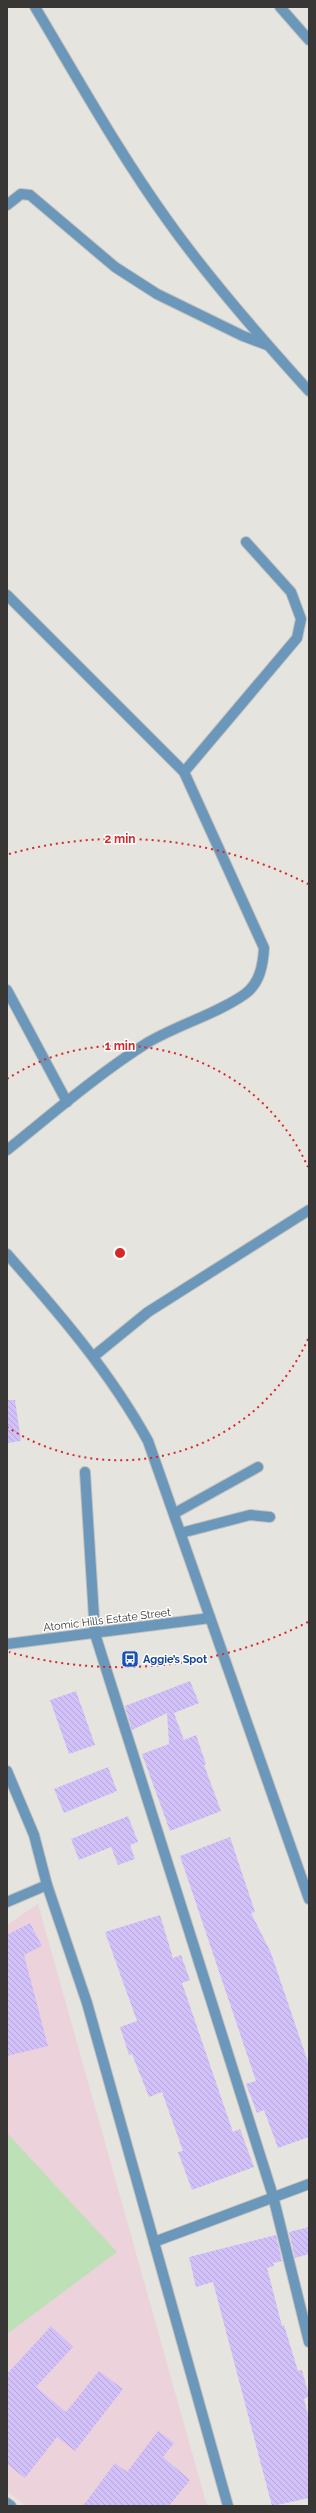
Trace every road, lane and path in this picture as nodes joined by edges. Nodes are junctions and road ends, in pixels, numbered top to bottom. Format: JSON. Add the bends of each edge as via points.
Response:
{"nodes":[{"id":1,"x":35,"y":7,"type":"edge"},
{"id":2,"x":280,"y":7,"type":"edge"},
{"id":3,"x":309,"y":40,"type":"edge"},
{"id":4,"x":7,"y":205,"type":"edge"},
{"id":5,"x":267,"y":345,"type":"junction"},
{"id":6,"x":309,"y":391,"type":"edge"},
{"id":7,"x":246,"y":542,"type":"dead end"},
{"id":8,"x":7,"y":595,"type":"edge"},
{"id":9,"x":184,"y":772,"type":"junction"},
{"id":10,"x":7,"y":990,"type":"edge"},
{"id":11,"x":67,"y":1102,"type":"junction"},
{"id":12,"x":7,"y":1150,"type":"edge"},
{"id":13,"x":309,"y":1210,"type":"edge"},
{"id":14,"x":7,"y":1254,"type":"edge"},
{"id":15,"x":94,"y":1356,"type":"junction"},
{"id":16,"x":258,"y":1467,"type":"dead end"},
{"id":17,"x":85,"y":1472,"type":"dead end"},
{"id":18,"x":175,"y":1513,"type":"junction"},
{"id":19,"x":270,"y":1517,"type":"dead end"},
{"id":20,"x":181,"y":1533,"type":"junction"},
{"id":21,"x":210,"y":1618,"type":"junction"},
{"id":22,"x":95,"y":1634,"type":"junction"},
{"id":23,"x":7,"y":1644,"type":"edge"},
{"id":24,"x":7,"y":1771,"type":"edge"},
{"id":25,"x":10,"y":1784,"type":"edge"},
{"id":26,"x":47,"y":1885,"type":"junction"},
{"id":27,"x":309,"y":1899,"type":"edge"},
{"id":28,"x":7,"y":1902,"type":"edge"},
{"id":29,"x":309,"y":2184,"type":"edge"},
{"id":30,"x":273,"y":2196,"type":"junction"},
{"id":31,"x":154,"y":2242,"type":"junction"},
{"id":32,"x":309,"y":2342,"type":"edge"},
{"id":33,"x":7,"y":2503,"type":"edge"},
{"id":34,"x":10,"y":2506,"type":"edge"},
{"id":35,"x":228,"y":2506,"type":"edge"}],
"edges":[{"from":1,"to":5,"type":"street","via":[[135,174],[164,216]]},
{"from":2,"to":3,"type":"street"},
{"from":4,"to":5,"type":"street","via":[[22,194],[30,195],[115,267],[157,294]]},
{"from":5,"to":6,"type":"street"},
{"from":7,"to":9,"type":"street","via":[[291,592],[301,620],[297,638]]},
{"from":8,"to":9,"type":"street"},
{"from":9,"to":11,"type":"street","via":[[264,948],[263,965],[258,980],[245,994],[147,1043]]},
{"from":10,"to":11,"type":"street"},
{"from":11,"to":12,"type":"street"},
{"from":13,"to":15,"type":"street","via":[[148,1312]]},
{"from":14,"to":15,"type":"street"},
{"from":15,"to":18,"type":"street","via":[[130,1408],[148,1441]]},
{"from":16,"to":18,"type":"street"},
{"from":17,"to":22,"type":"street"},
{"from":18,"to":20,"type":"street"},
{"from":19,"to":20,"type":"street","via":[[250,1515]]},
{"from":20,"to":21,"type":"street"},
{"from":21,"to":22,"type":"street","name":"Atomic Hills Estate Street"},
{"from":21,"to":27,"type":"street"},
{"from":22,"to":23,"type":"street","name":"Atomic Hills Estate Street"},
{"from":22,"to":30,"type":"street"},
{"from":24,"to":25,"type":"street"},
{"from":25,"to":26,"type":"street","via":[[34,1835]]},
{"from":26,"to":28,"type":"street"},
{"from":26,"to":31,"type":"street","via":[[87,2003]]},
{"from":29,"to":30,"type":"street"},
{"from":30,"to":31,"type":"street"},
{"from":30,"to":32,"type":"street"},
{"from":31,"to":35,"type":"street"},
{"from":33,"to":34,"type":"street"}]}
